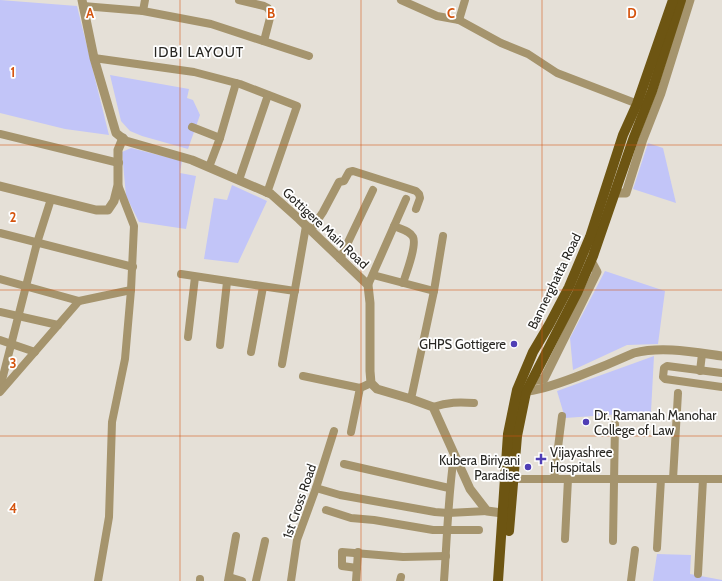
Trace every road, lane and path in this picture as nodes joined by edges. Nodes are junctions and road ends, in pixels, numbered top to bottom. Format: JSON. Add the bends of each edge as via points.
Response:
{"nodes":[{"id":1,"x":145,"y":0,"type":"edge"},
{"id":2,"x":239,"y":0,"type":"edge"},
{"id":3,"x":401,"y":0,"type":"edge"},
{"id":4,"x":465,"y":0,"type":"edge"},
{"id":5,"x":674,"y":0,"type":"edge"},
{"id":6,"x":682,"y":0,"type":"edge"},
{"id":7,"x":690,"y":0,"type":"edge"},
{"id":8,"x":82,"y":3,"type":"edge"},
{"id":9,"x":143,"y":11,"type":"junction"},
{"id":10,"x":459,"y":20,"type":"junction"},
{"id":11,"x":264,"y":41,"type":"junction"},
{"id":12,"x":309,"y":56,"type":"dead end"},
{"id":13,"x":94,"y":58,"type":"junction"},
{"id":14,"x":236,"y":83,"type":"junction"},
{"id":15,"x":268,"y":95,"type":"junction"},
{"id":16,"x":641,"y":106,"type":"junction"},
{"id":17,"x":192,"y":127,"type":"dead end"},
{"id":18,"x":0,"y":134,"type":"edge"},
{"id":19,"x":123,"y":138,"type":"junction"},
{"id":20,"x":220,"y":138,"type":"junction"},
{"id":21,"x":119,"y":163,"type":"junction"},
{"id":22,"x":209,"y":167,"type":"junction"},
{"id":23,"x":239,"y":180,"type":"junction"},
{"id":24,"x":0,"y":186,"type":"edge"},
{"id":25,"x":118,"y":186,"type":"junction"},
{"id":26,"x":373,"y":190,"type":"dead end"},
{"id":27,"x":267,"y":193,"type":"junction"},
{"id":28,"x":615,"y":193,"type":"junction"},
{"id":29,"x":51,"y":199,"type":"junction"},
{"id":30,"x":406,"y":199,"type":"dead end"},
{"id":31,"x":416,"y":209,"type":"dead end"},
{"id":32,"x":394,"y":226,"type":"junction"},
{"id":33,"x":309,"y":228,"type":"junction"},
{"id":34,"x":0,"y":232,"type":"edge"},
{"id":35,"x":443,"y":236,"type":"dead end"},
{"id":36,"x":37,"y":243,"type":"junction"},
{"id":37,"x":340,"y":259,"type":"junction"},
{"id":38,"x":133,"y":267,"type":"junction"},
{"id":39,"x":181,"y":274,"type":"dead end"},
{"id":40,"x":373,"y":275,"type":"junction"},
{"id":41,"x":195,"y":277,"type":"junction"},
{"id":42,"x":0,"y":279,"type":"edge"},
{"id":43,"x":227,"y":282,"type":"junction"},
{"id":44,"x":403,"y":283,"type":"junction"},
{"id":45,"x":368,"y":285,"type":"junction"},
{"id":46,"x":26,"y":286,"type":"junction"},
{"id":47,"x":263,"y":287,"type":"junction"},
{"id":48,"x":131,"y":290,"type":"junction"},
{"id":49,"x":295,"y":291,"type":"junction"},
{"id":50,"x":434,"y":291,"type":"junction"},
{"id":51,"x":80,"y":301,"type":"junction"},
{"id":52,"x":0,"y":312,"type":"edge"},
{"id":53,"x":18,"y":317,"type":"junction"},
{"id":54,"x":58,"y":325,"type":"junction"},
{"id":55,"x":188,"y":337,"type":"dead end"},
{"id":56,"x":0,"y":340,"type":"edge"},
{"id":57,"x":12,"y":343,"type":"junction"},
{"id":58,"x":220,"y":345,"type":"dead end"},
{"id":59,"x":35,"y":352,"type":"junction"},
{"id":60,"x":251,"y":352,"type":"dead end"},
{"id":61,"x":702,"y":354,"type":"junction"},
{"id":62,"x":722,"y":356,"type":"edge"},
{"id":63,"x":282,"y":364,"type":"dead end"},
{"id":64,"x":700,"y":371,"type":"junction"},
{"id":65,"x":722,"y":373,"type":"edge"},
{"id":66,"x":303,"y":376,"type":"dead end"},
{"id":67,"x":1,"y":377,"type":"edge"},
{"id":68,"x":371,"y":383,"type":"junction"},
{"id":69,"x":722,"y":387,"type":"edge"},
{"id":70,"x":0,"y":388,"type":"edge"},
{"id":71,"x":360,"y":388,"type":"junction"},
{"id":72,"x":521,"y":391,"type":"junction"},
{"id":73,"x":0,"y":392,"type":"edge"},
{"id":74,"x":678,"y":393,"type":"dead end"},
{"id":75,"x":411,"y":398,"type":"junction"},
{"id":76,"x":474,"y":403,"type":"dead end"},
{"id":77,"x":433,"y":407,"type":"junction"},
{"id":78,"x":562,"y":416,"type":"dead end"},
{"id":79,"x":615,"y":424,"type":"dead end"},
{"id":80,"x":334,"y":431,"type":"dead end"},
{"id":81,"x":351,"y":432,"type":"dead end"},
{"id":82,"x":454,"y":455,"type":"junction"},
{"id":83,"x":344,"y":464,"type":"dead end"},
{"id":84,"x":510,"y":479,"type":"junction"},
{"id":85,"x":554,"y":479,"type":"junction"},
{"id":86,"x":568,"y":479,"type":"junction"},
{"id":87,"x":613,"y":479,"type":"junction"},
{"id":88,"x":661,"y":479,"type":"junction"},
{"id":89,"x":673,"y":479,"type":"junction"},
{"id":90,"x":703,"y":479,"type":"junction"},
{"id":91,"x":722,"y":479,"type":"edge"},
{"id":92,"x":316,"y":488,"type":"junction"},
{"id":93,"x":449,"y":488,"type":"junction"},
{"id":94,"x":326,"y":510,"type":"dead end"},
{"id":95,"x":487,"y":511,"type":"junction"},
{"id":96,"x":448,"y":513,"type":"junction"},
{"id":97,"x":507,"y":514,"type":"junction"},
{"id":98,"x":479,"y":530,"type":"dead end"},
{"id":99,"x":448,"y":531,"type":"junction"},
{"id":100,"x":236,"y":536,"type":"dead end"},
{"id":101,"x":565,"y":539,"type":"dead end"},
{"id":102,"x":264,"y":541,"type":"dead end"},
{"id":103,"x":613,"y":541,"type":"dead end"},
{"id":104,"x":657,"y":548,"type":"dead end"},
{"id":105,"x":635,"y":550,"type":"dead end"},
{"id":106,"x":358,"y":552,"type":"junction"},
{"id":107,"x":446,"y":556,"type":"junction"},
{"id":108,"x":357,"y":568,"type":"junction"},
{"id":109,"x":698,"y":574,"type":"dead end"},
{"id":110,"x":229,"y":579,"type":"edge"},
{"id":111,"x":98,"y":581,"type":"edge"},
{"id":112,"x":242,"y":581,"type":"edge"},
{"id":113,"x":256,"y":581,"type":"edge"},
{"id":114,"x":291,"y":581,"type":"edge"},
{"id":115,"x":356,"y":581,"type":"edge"},
{"id":116,"x":444,"y":581,"type":"edge"},
{"id":117,"x":498,"y":581,"type":"edge"},
{"id":118,"x":504,"y":581,"type":"edge"},
{"id":119,"x":631,"y":581,"type":"edge"}],
"edges":[{"from":1,"to":9,"type":"street"},
{"from":2,"to":11,"type":"street","via":[[268,8],[271,14]]},
{"from":3,"to":10,"type":"street","via":[[438,16]]},
{"from":4,"to":10,"type":"street"},
{"from":5,"to":16,"type":"main road","name":"Bannerghatta Road"},
{"from":6,"to":16,"type":"main road","via":[[660,69]]},
{"from":7,"to":28,"type":"street","via":[[626,193]]},
{"from":8,"to":9,"type":"street"},
{"from":8,"to":13,"type":"street"},
{"from":9,"to":11,"type":"street","via":[[212,24]]},
{"from":10,"to":16,"type":"street","via":[[528,54],[557,73]]},
{"from":11,"to":12,"type":"street"},
{"from":13,"to":14,"type":"street","via":[[194,72]]},
{"from":13,"to":19,"type":"street","via":[[116,133]]},
{"from":14,"to":15,"type":"street"},
{"from":14,"to":20,"type":"street"},
{"from":15,"to":23,"type":"street"},
{"from":15,"to":27,"type":"street","via":[[297,106]]},
{"from":16,"to":28,"type":"main road"},
{"from":16,"to":72,"type":"main road","name":"Bannerghatta Road","via":[[623,135],[588,243],[569,287],[533,352]]},
{"from":17,"to":20,"type":"street"},
{"from":18,"to":21,"type":"street"},
{"from":19,"to":21,"type":"street","via":[[118,150]]},
{"from":19,"to":22,"type":"street","name":"Gottigere Main Road"},
{"from":20,"to":22,"type":"street"},
{"from":21,"to":25,"type":"street"},
{"from":22,"to":23,"type":"street","name":"Gottigere Main Road"},
{"from":23,"to":27,"type":"street","name":"Gottigere Main Road"},
{"from":24,"to":29,"type":"street"},
{"from":25,"to":29,"type":"street","via":[[114,201],[108,210],[96,210]]},
{"from":25,"to":38,"type":"street","via":[[134,226]]},
{"from":26,"to":37,"type":"street"},
{"from":27,"to":33,"type":"street","name":"Gottigere Main Road"},
{"from":28,"to":72,"type":"main road","via":[[591,261],[573,300],[531,381]]},
{"from":29,"to":36,"type":"street"},
{"from":30,"to":32,"type":"street"},
{"from":31,"to":33,"type":"street","via":[[420,194],[416,191],[353,171],[349,172],[344,181],[339,182],[323,212]]},
{"from":32,"to":40,"type":"street"},
{"from":32,"to":44,"type":"street","via":[[410,234],[414,242]]},
{"from":33,"to":37,"type":"street","name":"Gottigere Main Road"},
{"from":33,"to":49,"type":"street"},
{"from":34,"to":36,"type":"street"},
{"from":35,"to":50,"type":"street"},
{"from":36,"to":38,"type":"street"},
{"from":36,"to":46,"type":"street"},
{"from":37,"to":45,"type":"street","name":"Gottigere Main Road"},
{"from":38,"to":48,"type":"street"},
{"from":39,"to":41,"type":"street"},
{"from":40,"to":44,"type":"street"},
{"from":40,"to":45,"type":"street"},
{"from":41,"to":43,"type":"street"},
{"from":41,"to":55,"type":"street"},
{"from":42,"to":46,"type":"street"},
{"from":43,"to":47,"type":"street"},
{"from":43,"to":58,"type":"street"},
{"from":44,"to":50,"type":"street"},
{"from":45,"to":68,"type":"street","name":"Gottigere Main Road"},
{"from":46,"to":51,"type":"street"},
{"from":46,"to":53,"type":"street"},
{"from":47,"to":49,"type":"street"},
{"from":47,"to":60,"type":"street"},
{"from":48,"to":51,"type":"street"},
{"from":48,"to":111,"type":"street","via":[[125,359],[112,422],[109,517]]},
{"from":49,"to":63,"type":"street"},
{"from":50,"to":75,"type":"street"},
{"from":51,"to":54,"type":"street"},
{"from":52,"to":53,"type":"street"},
{"from":53,"to":54,"type":"street"},
{"from":53,"to":57,"type":"street"},
{"from":54,"to":59,"type":"street"},
{"from":56,"to":57,"type":"street"},
{"from":57,"to":59,"type":"street"},
{"from":57,"to":67,"type":"street"},
{"from":59,"to":73,"type":"street"},
{"from":61,"to":62,"type":"street"},
{"from":61,"to":64,"type":"street"},
{"from":61,"to":72,"type":"street","via":[[641,351],[553,384]]},
{"from":64,"to":65,"type":"street"},
{"from":64,"to":69,"type":"street","via":[[666,366],[663,377]]},
{"from":66,"to":71,"type":"street"},
{"from":67,"to":70,"type":"street"},
{"from":68,"to":71,"type":"street"},
{"from":68,"to":75,"type":"street","via":[[377,389]]},
{"from":71,"to":81,"type":"street"},
{"from":72,"to":84,"type":"main road","name":"Bannerghatta Road","via":[[508,434]]},
{"from":74,"to":89,"type":"street"},
{"from":75,"to":77,"type":"street"},
{"from":76,"to":77,"type":"street","via":[[454,402]]},
{"from":77,"to":82,"type":"street"},
{"from":78,"to":85,"type":"street"},
{"from":79,"to":87,"type":"street"},
{"from":80,"to":92,"type":"street","name":"1st Cross Road"},
{"from":82,"to":93,"type":"street"},
{"from":82,"to":95,"type":"street","via":[[470,489]]},
{"from":83,"to":93,"type":"street"},
{"from":84,"to":85,"type":"street"},
{"from":84,"to":97,"type":"main road","name":"Bannerghatta Road"},
{"from":85,"to":86,"type":"street"},
{"from":86,"to":87,"type":"street"},
{"from":86,"to":101,"type":"street"},
{"from":87,"to":88,"type":"street"},
{"from":87,"to":103,"type":"street"},
{"from":88,"to":89,"type":"street"},
{"from":88,"to":104,"type":"street"},
{"from":89,"to":90,"type":"street"},
{"from":90,"to":91,"type":"street"},
{"from":90,"to":109,"type":"street"},
{"from":92,"to":96,"type":"street","via":[[347,496]]},
{"from":92,"to":114,"type":"street","name":"1st Cross Road","via":[[297,540]]},
{"from":93,"to":96,"type":"street"},
{"from":94,"to":99,"type":"street","via":[[351,518]]},
{"from":95,"to":96,"type":"street"},
{"from":95,"to":97,"type":"street"},
{"from":96,"to":99,"type":"street"},
{"from":97,"to":117,"type":"main road","name":"Bannerghatta Road"},
{"from":97,"to":118,"type":"main road","name":"Bannerghatta Road"},
{"from":98,"to":99,"type":"street"},
{"from":99,"to":107,"type":"street"},
{"from":100,"to":110,"type":"street"},
{"from":102,"to":113,"type":"street"},
{"from":105,"to":119,"type":"street"},
{"from":106,"to":107,"type":"street"},
{"from":106,"to":108,"type":"street"},
{"from":106,"to":108,"type":"street","via":[[342,552],[342,566]]},
{"from":107,"to":116,"type":"street"},
{"from":108,"to":115,"type":"street"},
{"from":110,"to":112,"type":"street"}]}
